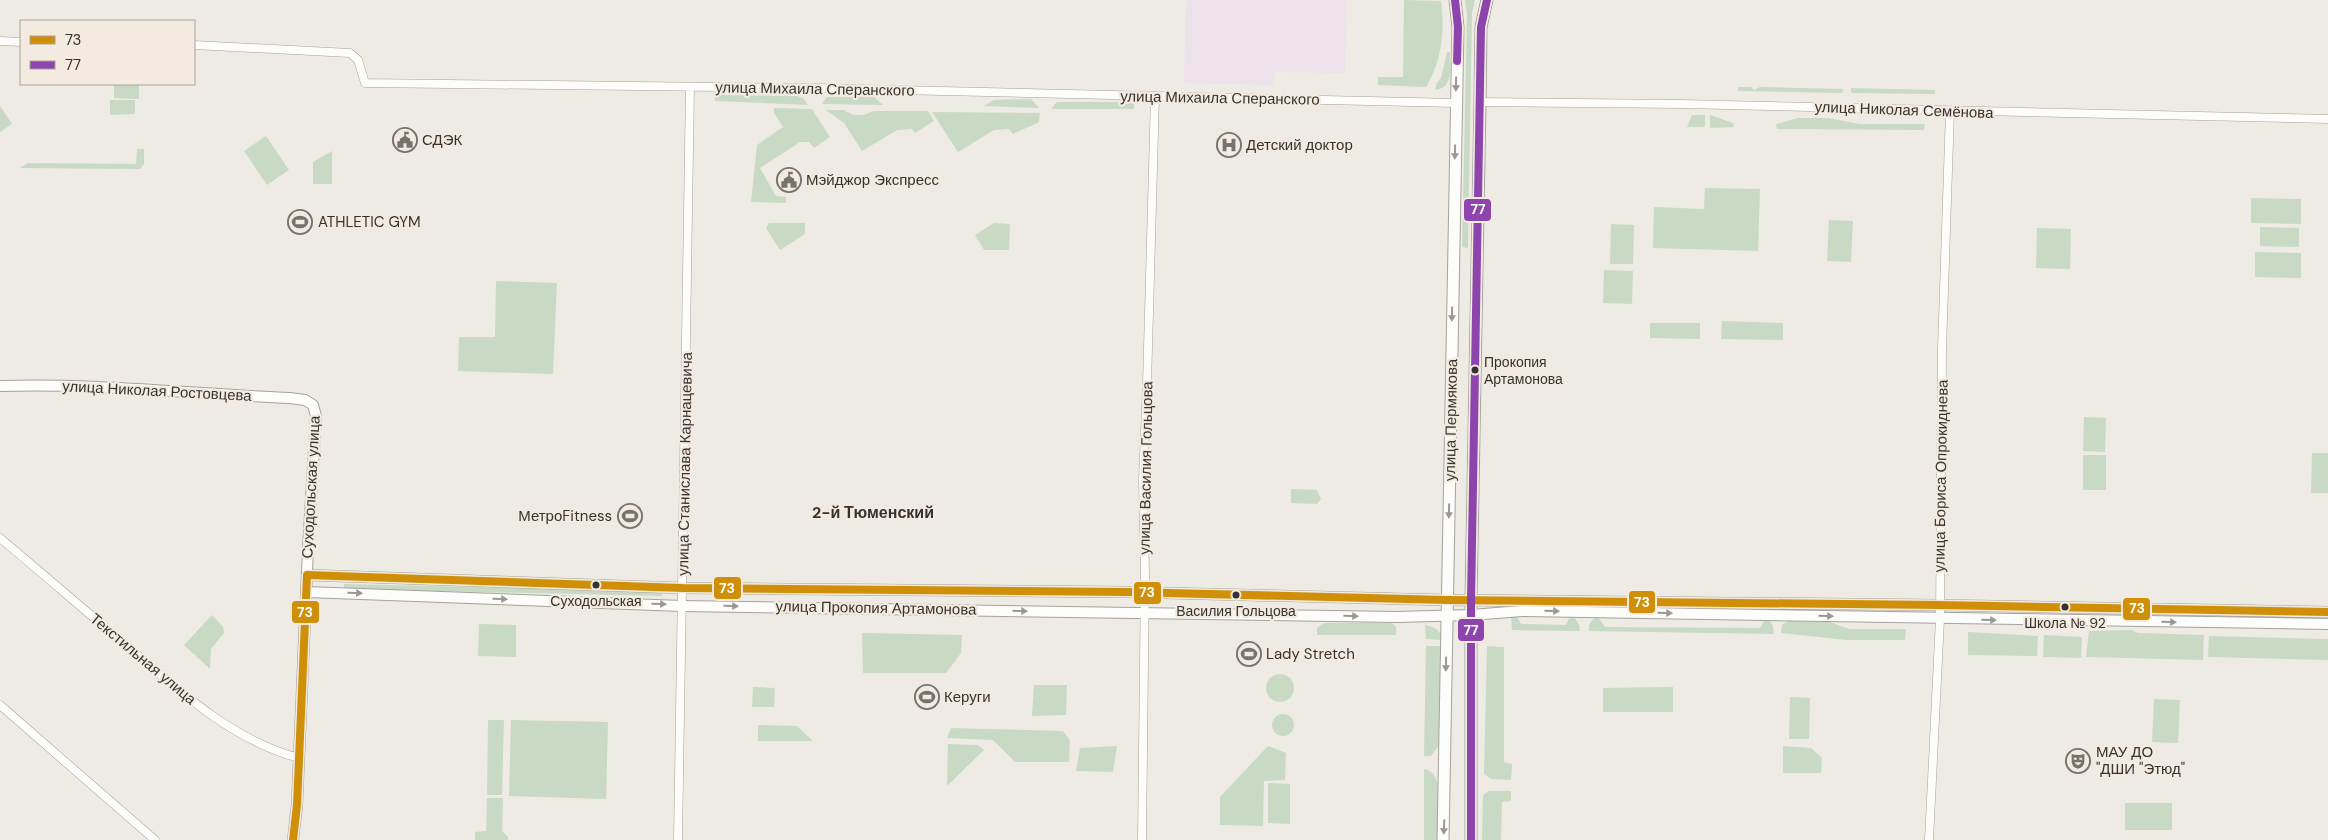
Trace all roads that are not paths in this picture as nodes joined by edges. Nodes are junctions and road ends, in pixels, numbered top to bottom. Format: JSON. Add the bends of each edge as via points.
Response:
{"nodes":[{"id":1,"x":1455,"y":0,"type":"edge"},
{"id":2,"x":1487,"y":0,"type":"edge"},
{"id":3,"x":0,"y":41,"type":"edge"},
{"id":4,"x":20,"y":42,"type":"edge"},
{"id":5,"x":195,"y":45,"type":"edge"},
{"id":6,"x":690,"y":87,"type":"junction"},
{"id":7,"x":1155,"y":96,"type":"junction"},
{"id":8,"x":1480,"y":102,"type":"junction"},
{"id":9,"x":1456,"y":103,"type":"junction"},
{"id":10,"x":1950,"y":111,"type":"junction"},
{"id":11,"x":2328,"y":119,"type":"edge"},
{"id":12,"x":0,"y":386,"type":"edge"},
{"id":13,"x":313,"y":405,"type":"joint"},
{"id":14,"x":0,"y":538,"type":"edge"},
{"id":15,"x":307,"y":575,"type":"junction"},
{"id":16,"x":683,"y":588,"type":"junction"},
{"id":17,"x":306,"y":592,"type":"junction"},
{"id":18,"x":1145,"y":592,"type":"junction"},
{"id":19,"x":1447,"y":600,"type":"junction"},
{"id":20,"x":1471,"y":600,"type":"junction"},
{"id":21,"x":1939,"y":605,"type":"junction"},
{"id":22,"x":682,"y":606,"type":"junction"},
{"id":23,"x":2328,"y":612,"type":"edge"},
{"id":24,"x":1145,"y":613,"type":"junction"},
{"id":25,"x":1471,"y":615,"type":"junction"},
{"id":26,"x":1447,"y":616,"type":"junction"},
{"id":27,"x":1940,"y":619,"type":"junction"},
{"id":28,"x":2328,"y":624,"type":"edge"},
{"id":29,"x":0,"y":705,"type":"edge"},
{"id":30,"x":299,"y":758,"type":"junction"},
{"id":31,"x":155,"y":840,"type":"edge"},
{"id":32,"x":293,"y":840,"type":"edge"},
{"id":33,"x":678,"y":840,"type":"edge"},
{"id":34,"x":1142,"y":840,"type":"edge"},
{"id":35,"x":1443,"y":840,"type":"edge"},
{"id":36,"x":1471,"y":840,"type":"edge"},
{"id":37,"x":1929,"y":840,"type":"edge"}],
"edges":[{"from":1,"to":9,"type":"main road","name":"улица Пермякова","one_way":true,"via":[[1458,27]]},
{"from":2,"to":8,"type":"main road","name":"улица Пермякова","via":[[1481,27]]},
{"from":3,"to":4,"type":"street"},
{"from":5,"to":6,"type":"street","name":"улица Михаила Сперанского","via":[[350,53],[358,60],[365,83]]},
{"from":6,"to":7,"type":"street","name":"улица Михаила Сперанского"},
{"from":6,"to":16,"type":"street","name":"улица Станислава Карнацевича"},
{"from":7,"to":9,"type":"street","name":"улица Михаила Сперанского"},
{"from":7,"to":18,"type":"street","name":"улица Василия Гольцова","via":[[1143,480]]},
{"from":8,"to":10,"type":"street","name":"улица Николая Семёнова"},
{"from":8,"to":20,"type":"main road","name":"улица Пермякова"},
{"from":9,"to":19,"type":"main road","name":"улица Пермякова","one_way":true},
{"from":10,"to":11,"type":"street","name":"улица Николая Семёнова"},
{"from":10,"to":21,"type":"street","name":"улица Бориса Опрокиднева","via":[[1942,350]]},
{"from":12,"to":13,"type":"street","name":"улица Николая Ростовцева","via":[[131,388],[290,398]]},
{"from":13,"to":15,"type":"street","name":"Суходольская улица","via":[[316,416]]},
{"from":14,"to":30,"type":"street","name":"Текстильная улица","via":[[217,720],[280,753]]},
{"from":15,"to":16,"type":"street","name":"улица Прокопия Артамонова"},
{"from":15,"to":17,"type":"street","name":"Суходольская улица"},
{"from":16,"to":18,"type":"street","name":"улица Прокопия Артамонова"},
{"from":16,"to":22,"type":"street","name":"улица Станислава Карнацевича"},
{"from":17,"to":22,"type":"street","name":"улица Прокопия Артамонова","one_way":true},
{"from":17,"to":30,"type":"street","name":"Суходольская улица"},
{"from":18,"to":19,"type":"street","name":"улица Прокопия Артамонова"},
{"from":18,"to":24,"type":"street","name":"улица Василия Гольцова"},
{"from":19,"to":20,"type":"street","name":"улица Прокопия Артамонова"},
{"from":19,"to":26,"type":"main road","name":"улица Пермякова"},
{"from":20,"to":21,"type":"street","name":"улица Прокопия Артамонова"},
{"from":20,"to":25,"type":"main road","name":"улица Пермякова"},
{"from":21,"to":23,"type":"street","name":"улица Прокопия Артамонова"},
{"from":21,"to":27,"type":"street","name":"улица Бориса Опрокиднева"},
{"from":22,"to":24,"type":"street","name":"улица Прокопия Артамонова","one_way":true},
{"from":22,"to":33,"type":"street","name":"улица Станислава Карнацевича"},
{"from":24,"to":26,"type":"street","name":"улица Прокопия Артамонова","one_way":true},
{"from":24,"to":34,"type":"street","name":"улица Василия Гольцова"},
{"from":25,"to":26,"type":"street","name":"улица Прокопия Артамонова"},
{"from":25,"to":27,"type":"street","name":"улица Прокопия Артамонова","one_way":true,"via":[[1522,611]]},
{"from":25,"to":36,"type":"main road","name":"улица Пермякова"},
{"from":26,"to":35,"type":"main road","name":"улица Пермякова","one_way":true},
{"from":27,"to":28,"type":"street","name":"улица Прокопия Артамонова","one_way":true},
{"from":27,"to":37,"type":"street","name":"улица Бориса Опрокиднева"},
{"from":29,"to":31,"type":"street"},
{"from":30,"to":32,"type":"street","name":"Суходольская улица"}]}
